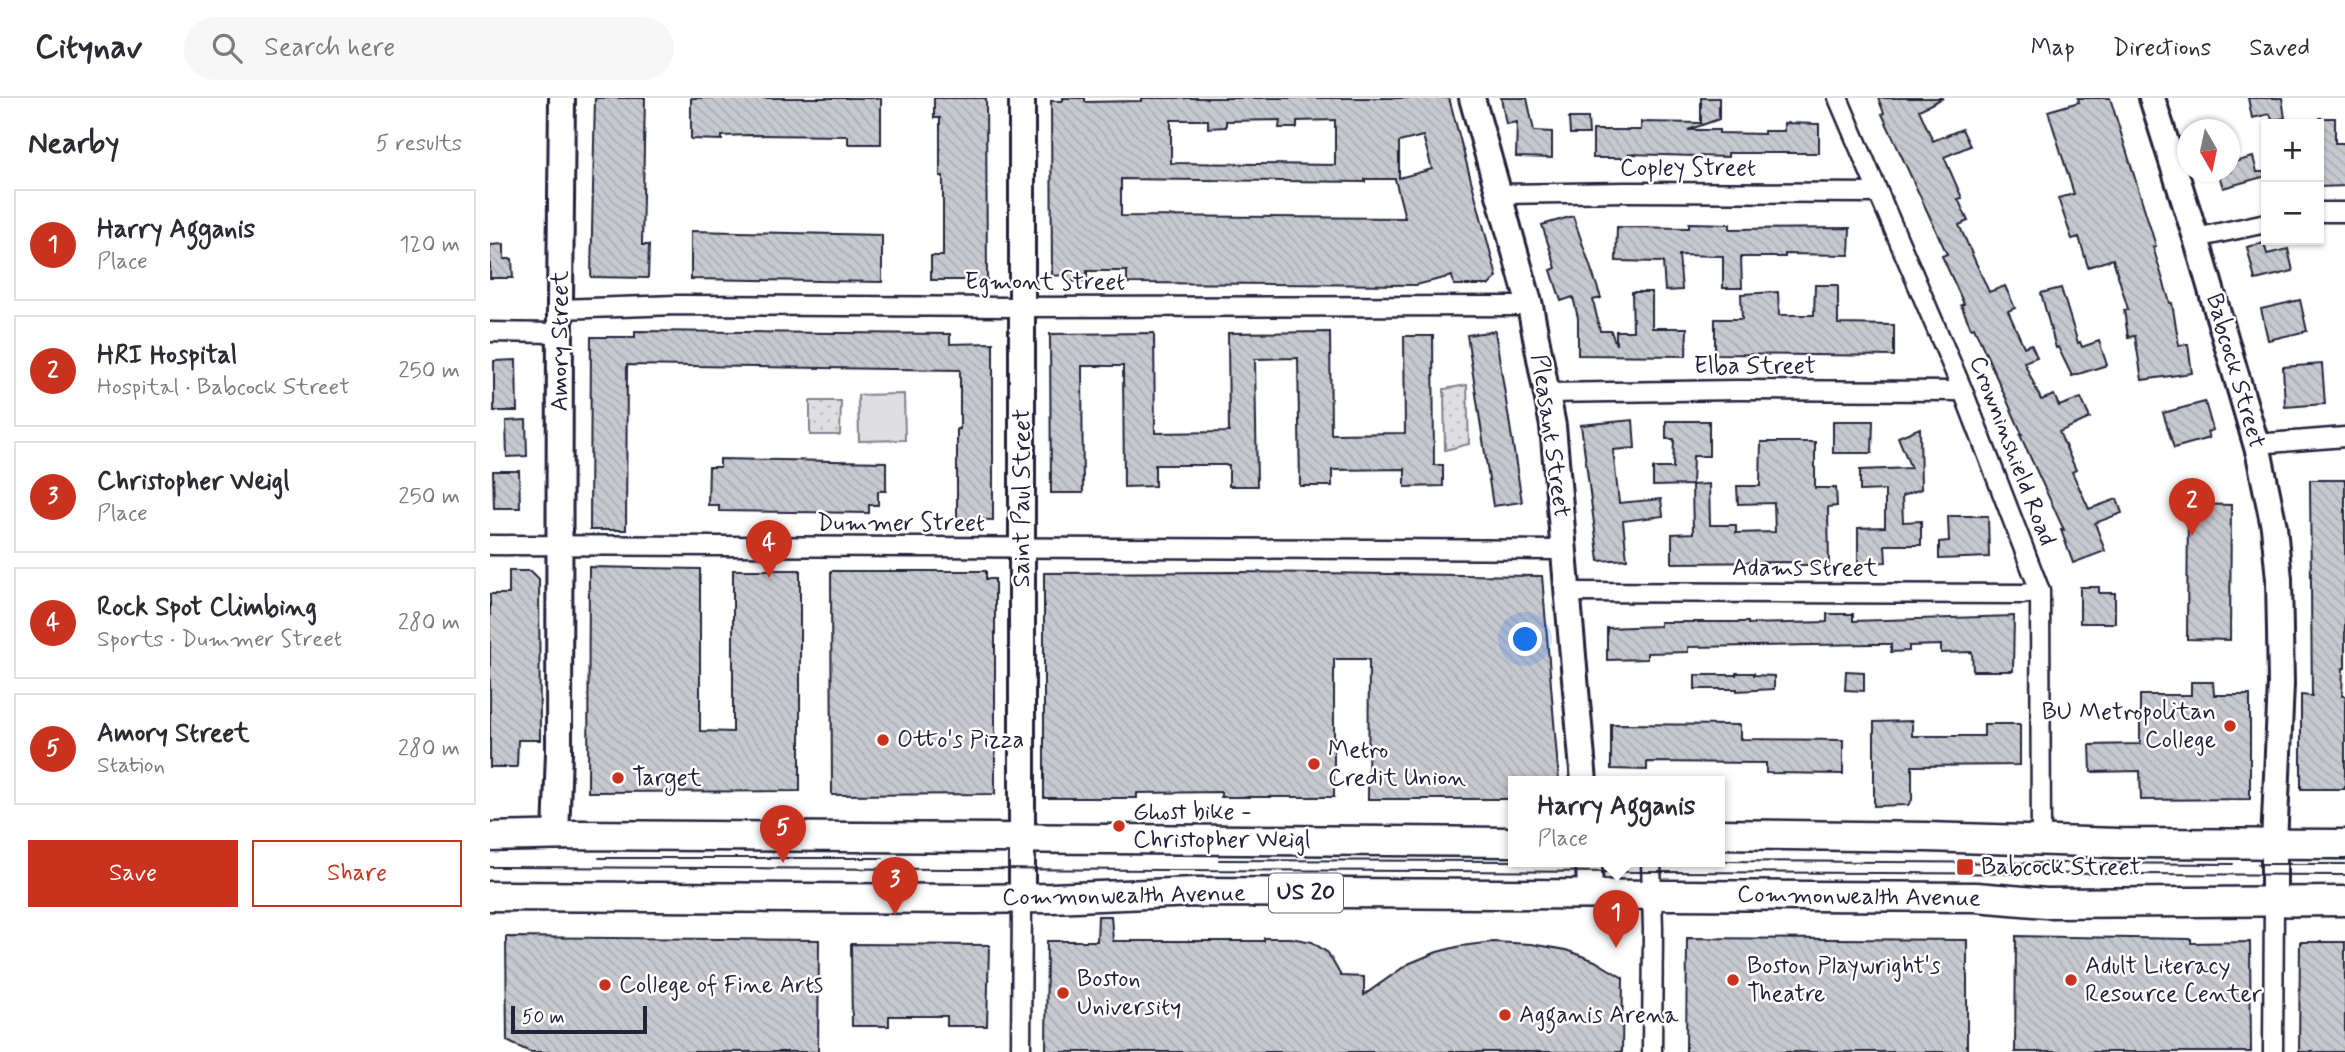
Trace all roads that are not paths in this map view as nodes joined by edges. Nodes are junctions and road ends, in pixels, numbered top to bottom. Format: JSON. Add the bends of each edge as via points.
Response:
{"nodes":[{"id":1,"x":562,"y":98,"type":"edge"},
{"id":2,"x":1022,"y":98,"type":"edge"},
{"id":3,"x":1472,"y":98,"type":"edge"},
{"id":4,"x":1838,"y":98,"type":"edge"},
{"id":5,"x":2152,"y":98,"type":"edge"},
{"id":6,"x":1878,"y":193,"type":"junction"},
{"id":7,"x":1498,"y":194,"type":"junction"},
{"id":8,"x":2324,"y":212,"type":"edge"},
{"id":9,"x":2345,"y":212,"type":"edge"},
{"id":10,"x":2261,"y":224,"type":"edge"},
{"id":11,"x":2196,"y":238,"type":"junction"},
{"id":12,"x":1531,"y":306,"type":"junction"},
{"id":13,"x":1023,"y":307,"type":"junction"},
{"id":14,"x":560,"y":321,"type":"junction"},
{"id":15,"x":490,"y":332,"type":"edge"},
{"id":16,"x":1963,"y":391,"type":"junction"},
{"id":17,"x":1548,"y":393,"type":"junction"},
{"id":18,"x":2345,"y":437,"type":"edge"},
{"id":19,"x":2256,"y":444,"type":"junction"},
{"id":20,"x":490,"y":545,"type":"edge"},
{"id":21,"x":559,"y":546,"type":"junction"},
{"id":22,"x":1022,"y":546,"type":"junction"},
{"id":23,"x":1565,"y":550,"type":"junction"},
{"id":24,"x":2040,"y":591,"type":"junction"},
{"id":25,"x":1569,"y":592,"type":"junction"},
{"id":26,"x":1584,"y":776,"type":"edge"},
{"id":27,"x":1725,"y":834,"type":"edge"},
{"id":28,"x":556,"y":836,"type":"junction"},
{"id":29,"x":490,"y":837,"type":"edge"},
{"id":30,"x":1021,"y":840,"type":"junction"},
{"id":31,"x":1508,"y":842,"type":"edge"},
{"id":32,"x":2040,"y":842,"type":"junction"},
{"id":33,"x":2274,"y":844,"type":"junction"},
{"id":34,"x":2345,"y":844,"type":"edge"},
{"id":35,"x":1589,"y":867,"type":"edge"},
{"id":36,"x":1651,"y":867,"type":"edge"},
{"id":37,"x":1590,"y":895,"type":"junction"},
{"id":38,"x":1651,"y":895,"type":"junction"},
{"id":39,"x":490,"y":897,"type":"edge"},
{"id":40,"x":1022,"y":898,"type":"junction"},
{"id":41,"x":2345,"y":901,"type":"edge"},
{"id":42,"x":2274,"y":902,"type":"junction"},
{"id":43,"x":1021,"y":1052,"type":"edge"},
{"id":44,"x":1652,"y":1052,"type":"edge"},
{"id":45,"x":2273,"y":1052,"type":"edge"}],
"edges":[{"from":1,"to":14,"type":"street","name":"Amory Street"},
{"from":2,"to":13,"type":"street","name":"Saint Paul Street"},
{"from":3,"to":7,"type":"street","name":"Pleasant Street"},
{"from":4,"to":6,"type":"street","name":"Crowninshield Road"},
{"from":5,"to":11,"type":"street","name":"Babcock Street"},
{"from":6,"to":7,"type":"street","name":"Copley Street"},
{"from":6,"to":16,"type":"street","name":"Crowninshield Road"},
{"from":7,"to":12,"type":"street","name":"Pleasant Street"},
{"from":8,"to":9,"type":"street"},
{"from":10,"to":11,"type":"street"},
{"from":11,"to":19,"type":"street","name":"Babcock Street"},
{"from":12,"to":13,"type":"street","name":"Egmont Street"},
{"from":12,"to":17,"type":"street","name":"Pleasant Street"},
{"from":13,"to":14,"type":"street","name":"Egmont Street","via":[[676,305]]},
{"from":13,"to":22,"type":"street","name":"Saint Paul Street"},
{"from":14,"to":15,"type":"street","name":"Egmont Street"},
{"from":14,"to":21,"type":"street","name":"Amory Street"},
{"from":16,"to":17,"type":"street","name":"Elba Street"},
{"from":16,"to":24,"type":"street","name":"Crowninshield Road"},
{"from":17,"to":23,"type":"street","name":"Pleasant Street"},
{"from":18,"to":19,"type":"street"},
{"from":19,"to":33,"type":"street","name":"Babcock Street","via":[[2274,527],[2279,579],[2281,684]]},
{"from":20,"to":21,"type":"street","name":"Dummer Street"},
{"from":21,"to":22,"type":"street","name":"Dummer Street"},
{"from":21,"to":28,"type":"street","name":"Amory Street"},
{"from":22,"to":23,"type":"street","name":"Dummer Street"},
{"from":22,"to":30,"type":"street","name":"Saint Paul Street"},
{"from":23,"to":25,"type":"street","name":"Pleasant Street"},
{"from":24,"to":25,"type":"street","name":"Adams Street"},
{"from":24,"to":32,"type":"street","name":"Crowninshield Road"},
{"from":25,"to":26,"type":"street","name":"Pleasant Street"},
{"from":27,"to":32,"type":"main road"},
{"from":28,"to":29,"type":"main road","number":"US 20"},
{"from":28,"to":30,"type":"main road","number":"US 20"},
{"from":30,"to":31,"type":"main road","number":"US 20"},
{"from":30,"to":40,"type":"street","name":"Saint Paul Street"},
{"from":32,"to":33,"type":"main road"},
{"from":33,"to":34,"type":"main road"},
{"from":33,"to":42,"type":"street","name":"Babcock Street"},
{"from":35,"to":37,"type":"street"},
{"from":36,"to":38,"type":"street"},
{"from":37,"to":38,"type":"main road","name":"Commonwealth Avenue","number":"US 20"},
{"from":37,"to":40,"type":"main road","name":"Commonwealth Avenue","number":"US 20","via":[[1196,892]]},
{"from":38,"to":42,"type":"main road","name":"Commonwealth Avenue","number":"US 20","via":[[1976,897],[2046,903]]},
{"from":38,"to":44,"type":"street"},
{"from":39,"to":40,"type":"main road","name":"Commonwealth Avenue","number":"US 20"},
{"from":40,"to":43,"type":"street"},
{"from":41,"to":42,"type":"main road","name":"Commonwealth Avenue","number":"US 20"},
{"from":42,"to":45,"type":"street"}]}
